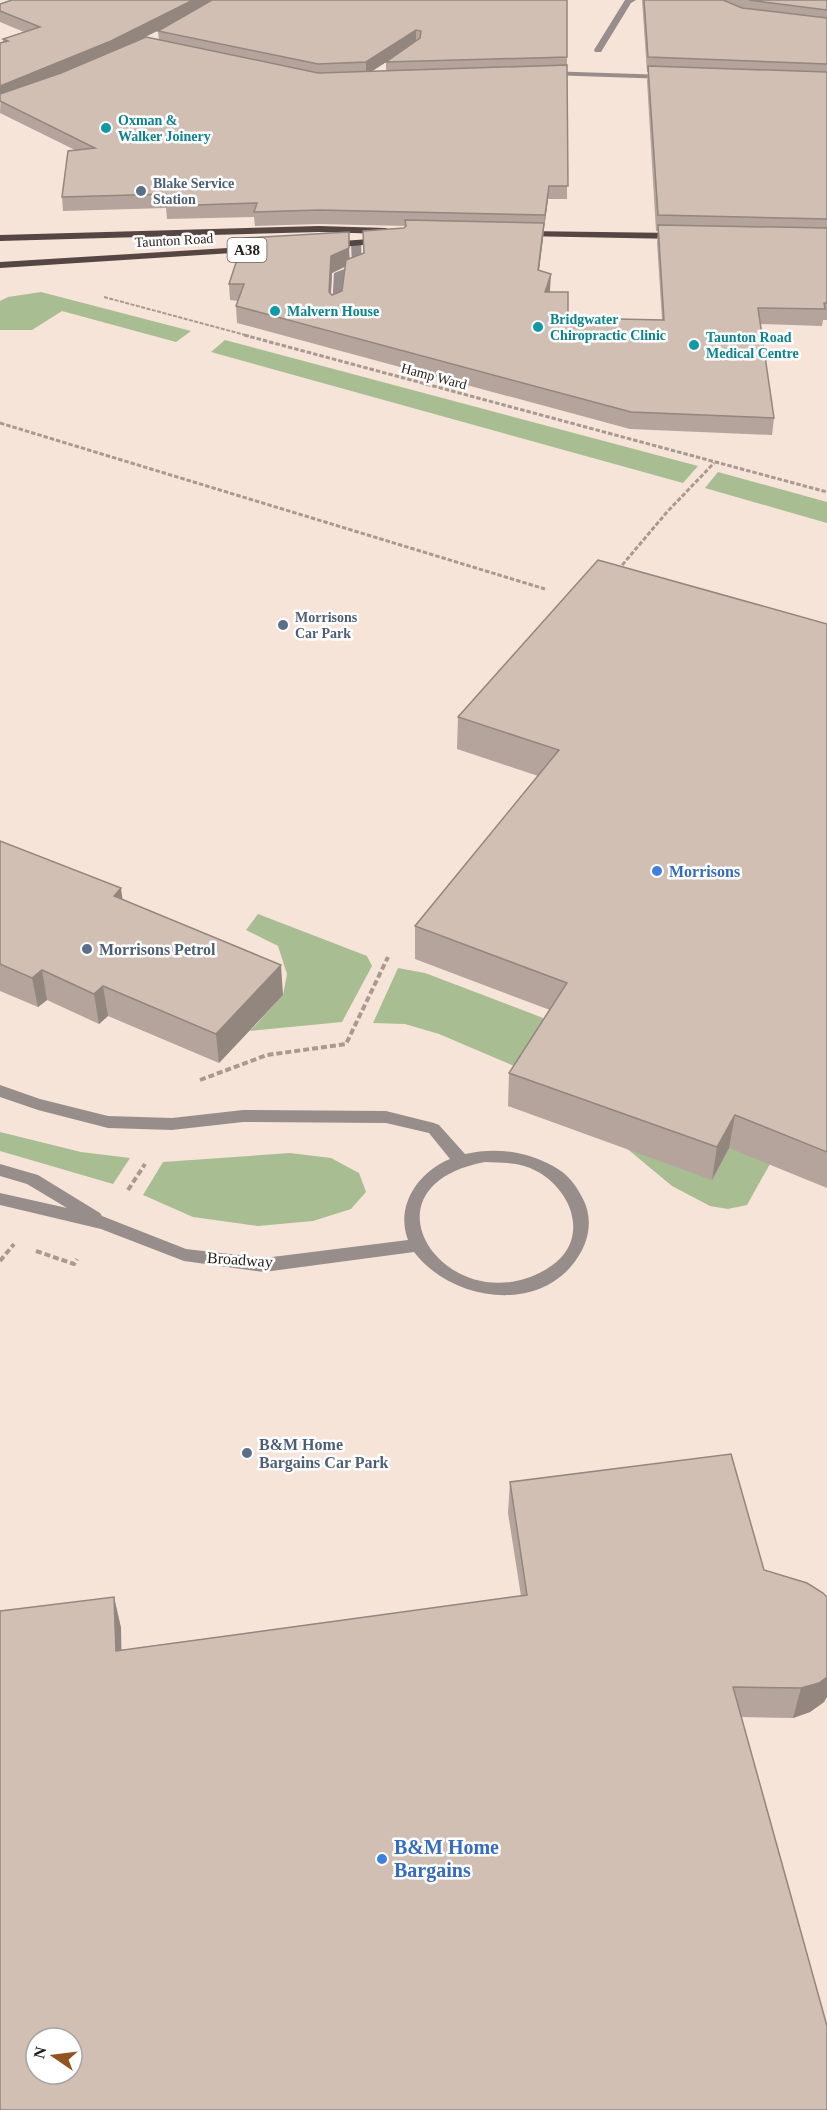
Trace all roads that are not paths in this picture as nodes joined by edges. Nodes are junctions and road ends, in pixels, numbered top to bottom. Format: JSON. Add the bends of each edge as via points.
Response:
{"nodes":[{"id":1,"x":632,"y":0,"type":"edge"},
{"id":2,"x":598,"y":50,"type":"dead end"},
{"id":3,"x":544,"y":73,"type":"edge"},
{"id":4,"x":672,"y":77,"type":"edge"},
{"id":5,"x":400,"y":231,"type":"edge"},
{"id":6,"x":517,"y":234,"type":"edge"},
{"id":7,"x":688,"y":236,"type":"edge"},
{"id":8,"x":0,"y":238,"type":"edge"},
{"id":9,"x":390,"y":241,"type":"edge"},
{"id":10,"x":356,"y":243,"type":"junction"},
{"id":11,"x":320,"y":245,"type":"edge"},
{"id":12,"x":272,"y":248,"type":"edge"},
{"id":13,"x":0,"y":265,"type":"edge"},
{"id":14,"x":335,"y":307,"type":"edge"},
{"id":15,"x":0,"y":1091,"type":"edge"},
{"id":16,"x":461,"y":1161,"type":"junction"},
{"id":17,"x":0,"y":1170,"type":"edge"},
{"id":18,"x":0,"y":1199,"type":"edge"},
{"id":19,"x":104,"y":1223,"type":"junction"},
{"id":20,"x":416,"y":1245,"type":"junction"}],
"edges":[{"from":1,"to":2,"type":"street"},
{"from":3,"to":4,"type":"street"},
{"from":5,"to":8,"type":"main road","name":"Taunton Road","number":"A38","via":[[319,229]]},
{"from":6,"to":7,"type":"main road"},
{"from":9,"to":10,"type":"main road"},
{"from":10,"to":11,"type":"main road"},
{"from":10,"to":14,"type":"street","via":[[357,268],[339,273]]},
{"from":12,"to":13,"type":"main road","name":"Taunton Road","number":"A38"},
{"from":15,"to":16,"type":"street","via":[[108,1122],[172,1124],[243,1116],[386,1117],[434,1129]]},
{"from":16,"to":20,"type":"street","via":[[424,1186],[413,1205],[411,1225]]},
{"from":16,"to":20,"type":"street","via":[[485,1156],[511,1157],[535,1163],[557,1176],[573,1192],[581,1212],[583,1232],[574,1254],[557,1272],[532,1285],[503,1289],[473,1286],[446,1276],[428,1262]]},
{"from":17,"to":19,"type":"street","name":"Broadway","via":[[32,1179]]},
{"from":18,"to":19,"type":"street","name":"Broadway"},
{"from":19,"to":20,"type":"street","name":"Broadway","via":[[184,1255],[264,1265]]}]}
